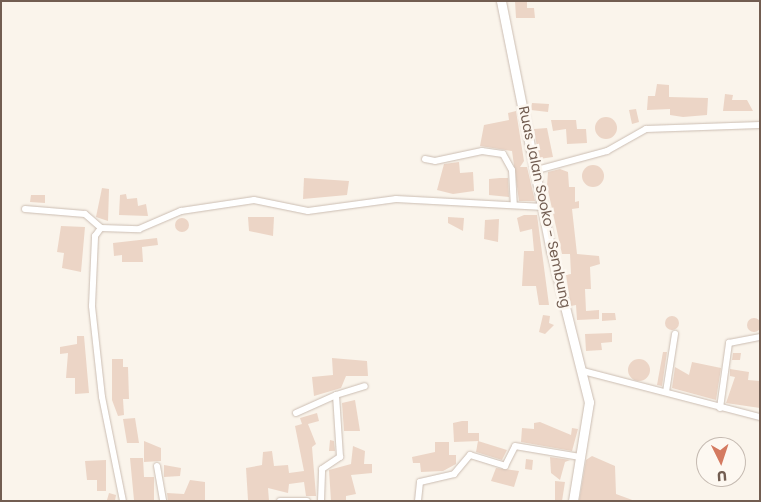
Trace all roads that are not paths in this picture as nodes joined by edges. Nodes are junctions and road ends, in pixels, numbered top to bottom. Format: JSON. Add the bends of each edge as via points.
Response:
{"nodes":[{"id":1,"x":501,"y":1,"type":"edge"},
{"id":2,"x":760,"y":125,"type":"edge"},
{"id":3,"x":425,"y":159,"type":"dead end"},
{"id":4,"x":537,"y":170,"type":"junction"},
{"id":5,"x":514,"y":204,"type":"junction"},
{"id":6,"x":544,"y":207,"type":"junction"},
{"id":7,"x":25,"y":209,"type":"dead end"},
{"id":8,"x":101,"y":228,"type":"junction"},
{"id":9,"x":675,"y":334,"type":"dead end"},
{"id":10,"x":760,"y":337,"type":"edge"},
{"id":11,"x":583,"y":371,"type":"junction"},
{"id":12,"x":365,"y":386,"type":"dead end"},
{"id":13,"x":666,"y":392,"type":"junction"},
{"id":14,"x":336,"y":396,"type":"junction"},
{"id":15,"x":720,"y":408,"type":"junction"},
{"id":16,"x":296,"y":413,"type":"dead end"},
{"id":17,"x":760,"y":417,"type":"edge"},
{"id":18,"x":580,"y":457,"type":"junction"},
{"id":19,"x":158,"y":466,"type":"dead end"},
{"id":20,"x":123,"y":501,"type":"edge"},
{"id":21,"x":163,"y":501,"type":"edge"},
{"id":22,"x":280,"y":501,"type":"edge"},
{"id":23,"x":307,"y":501,"type":"edge"},
{"id":24,"x":321,"y":501,"type":"edge"},
{"id":25,"x":418,"y":501,"type":"edge"},
{"id":26,"x":573,"y":501,"type":"edge"}],
"edges":[{"from":1,"to":4,"type":"main road","name":"Ruas Jalan Sooko - Sembung"},
{"from":2,"to":4,"type":"street","via":[[646,130],[607,151]]},
{"from":3,"to":5,"type":"street","via":[[435,161],[482,152],[503,154],[512,170]]},
{"from":4,"to":6,"type":"main road","name":"Ruas Jalan Sooko - Sembung"},
{"from":5,"to":6,"type":"street"},
{"from":5,"to":8,"type":"street","via":[[396,199],[316,211],[241,201],[181,211],[139,229]]},
{"from":6,"to":11,"type":"main road","name":"Ruas Jalan Sooko - Sembung"},
{"from":7,"to":8,"type":"street","via":[[85,214]]},
{"from":8,"to":20,"type":"street","via":[[95,236],[92,306],[102,397]]},
{"from":9,"to":13,"type":"street"},
{"from":10,"to":15,"type":"street","via":[[730,343]]},
{"from":11,"to":13,"type":"street"},
{"from":11,"to":18,"type":"main road","name":"Ruas Jalan Sooko - Sembung","via":[[589,408]]},
{"from":12,"to":14,"type":"street"},
{"from":13,"to":15,"type":"street"},
{"from":14,"to":16,"type":"street"},
{"from":14,"to":24,"type":"street","via":[[340,457],[322,469]]},
{"from":15,"to":17,"type":"street"},
{"from":18,"to":25,"type":"street","via":[[514,446],[505,466],[470,455],[454,474],[420,482]]},
{"from":18,"to":26,"type":"main road","name":"Ruas Jalan Sooko - Sembung"},
{"from":19,"to":21,"type":"street"},
{"from":22,"to":23,"type":"street"}]}
